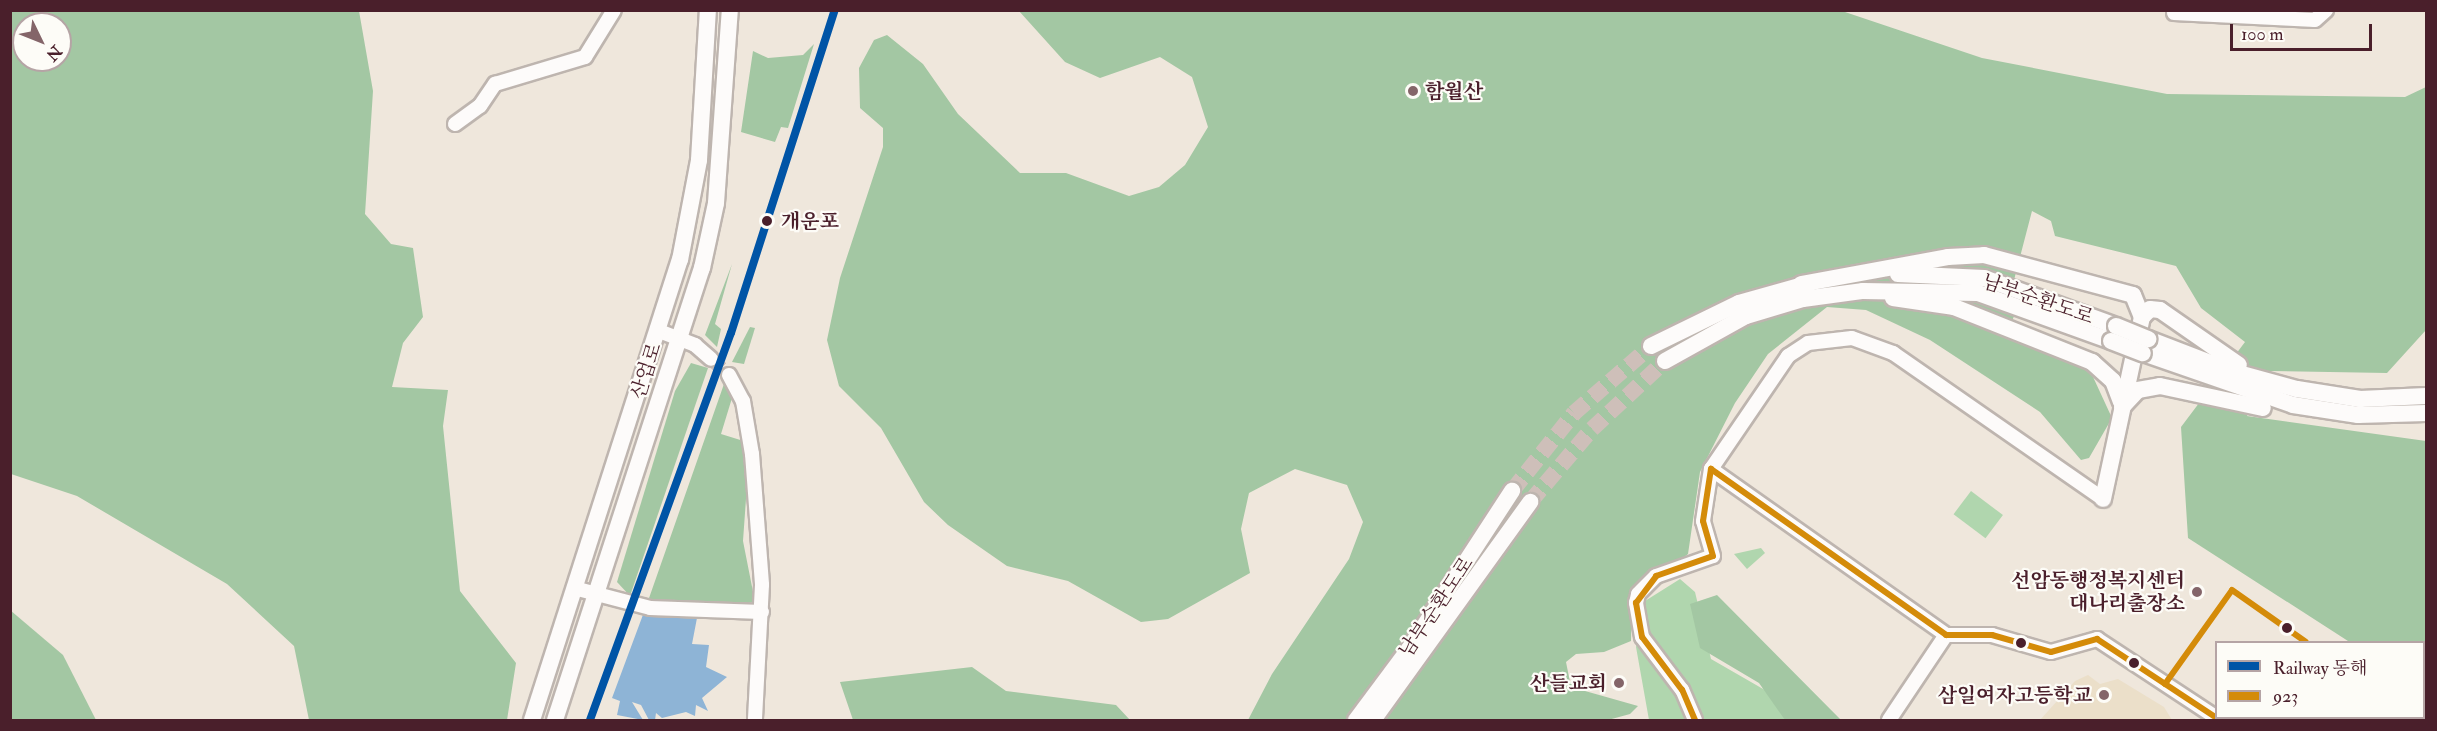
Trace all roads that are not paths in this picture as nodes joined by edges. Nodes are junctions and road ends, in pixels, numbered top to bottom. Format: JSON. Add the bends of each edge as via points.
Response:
{"nodes":[{"id":1,"x":614,"y":10,"type":"edge"},
{"id":2,"x":708,"y":10,"type":"edge"},
{"id":3,"x":730,"y":10,"type":"edge"},
{"id":4,"x":2326,"y":10,"type":"edge"},
{"id":5,"x":2174,"y":13,"type":"dead end"},
{"id":6,"x":455,"y":124,"type":"dead end"},
{"id":7,"x":1801,"y":284,"type":"junction"},
{"id":8,"x":1830,"y":294,"type":"junction"},
{"id":9,"x":2142,"y":317,"type":"junction"},
{"id":10,"x":659,"y":331,"type":"junction"},
{"id":11,"x":2114,"y":334,"type":"junction"},
{"id":12,"x":680,"y":338,"type":"junction"},
{"id":13,"x":1651,"y":346,"type":"tunnel mouth"},
{"id":14,"x":2146,"y":346,"type":"junction"},
{"id":15,"x":711,"y":359,"type":"tunnel mouth"},
{"id":16,"x":1665,"y":362,"type":"tunnel mouth"},
{"id":17,"x":729,"y":375,"type":"tunnel mouth"},
{"id":18,"x":2297,"y":389,"type":"junction"},
{"id":19,"x":2427,"y":396,"type":"edge"},
{"id":20,"x":2121,"y":408,"type":"junction"},
{"id":21,"x":2427,"y":413,"type":"edge"},
{"id":22,"x":2389,"y":415,"type":"junction"},
{"id":23,"x":1711,"y":469,"type":"junction"},
{"id":24,"x":1512,"y":490,"type":"tunnel mouth"},
{"id":25,"x":2103,"y":499,"type":"joint"},
{"id":26,"x":1530,"y":502,"type":"tunnel mouth"},
{"id":27,"x":574,"y":588,"type":"junction"},
{"id":28,"x":596,"y":597,"type":"junction"},
{"id":29,"x":762,"y":612,"type":"junction"},
{"id":30,"x":1946,"y":634,"type":"junction"},
{"id":31,"x":2215,"y":717,"type":"edge"},
{"id":32,"x":532,"y":720,"type":"edge"},
{"id":33,"x":555,"y":720,"type":"edge"},
{"id":34,"x":755,"y":720,"type":"edge"},
{"id":35,"x":1356,"y":720,"type":"edge"},
{"id":36,"x":1372,"y":720,"type":"edge"},
{"id":37,"x":1695,"y":720,"type":"edge"},
{"id":38,"x":1889,"y":720,"type":"edge"}],
"edges":[{"from":1,"to":6,"type":"street","via":[[585,57],[495,84],[480,106]]},
{"from":2,"to":10,"type":"main road","name":"산업로","via":[[694,199]]},
{"from":3,"to":12,"type":"main road","name":"산업로","via":[[716,203]]},
{"from":4,"to":5,"type":"street","via":[[2315,20]]},
{"from":7,"to":9,"type":"main road","via":[[1948,257],[1999,256],[2121,288],[2137,299]]},
{"from":7,"to":11,"type":"main road","name":"남부순환도로","via":[[1863,276],[1959,273],[2010,285]]},
{"from":7,"to":13,"type":"main road","name":"남부순환도로","via":[[1714,313]]},
{"from":8,"to":11,"type":"main road","name":"남부순환도로","via":[[1961,290]]},
{"from":8,"to":16,"type":"main road","name":"남부순환도로","via":[[1746,316]]},
{"from":8,"to":20,"type":"main road","via":[[1954,307],[2011,328],[2099,366],[2117,387]]},
{"from":9,"to":18,"type":"main road","via":[[2150,309],[2160,310],[2210,342],[2220,356]]},
{"from":9,"to":20,"type":"main road"},
{"from":10,"to":12,"type":"street"},
{"from":10,"to":27,"type":"main road","name":"산업로"},
{"from":11,"to":14,"type":"main road","name":"남부순환도로","bridge":true},
{"from":12,"to":15,"type":"street"},
{"from":12,"to":28,"type":"main road","name":"산업로"},
{"from":14,"to":18,"type":"main road","name":"남부순환도로"},
{"from":14,"to":22,"type":"main road","name":"남부순환도로","via":[[2275,401]]},
{"from":17,"to":29,"type":"street","via":[[743,401],[752,454]]},
{"from":18,"to":19,"type":"main road","name":"남부순환도로","via":[[2360,399]]},
{"from":20,"to":22,"type":"main road","via":[[2138,390],[2160,386],[2283,412]]},
{"from":20,"to":25,"type":"main road"},
{"from":21,"to":22,"type":"main road","name":"남부순환도로"},
{"from":23,"to":25,"type":"street","via":[[1788,356],[1808,344],[1852,338],[1893,353]]},
{"from":23,"to":30,"type":"street"},
{"from":23,"to":37,"type":"street","via":[[1703,521],[1713,556],[1656,576],[1638,594],[1636,603],[1642,637],[1682,690]]},
{"from":24,"to":35,"type":"main road","name":"남부순환도로","via":[[1409,649]]},
{"from":26,"to":36,"type":"main road","name":"남부순환도로"},
{"from":27,"to":28,"type":"street"},
{"from":27,"to":32,"type":"main road","name":"산업로"},
{"from":28,"to":29,"type":"street","via":[[672,610]]},
{"from":28,"to":33,"type":"main road","name":"산업로"},
{"from":29,"to":34,"type":"street"},
{"from":30,"to":31,"type":"street","via":[[1992,635],[2051,652],[2097,639]]},
{"from":30,"to":38,"type":"street"}]}
